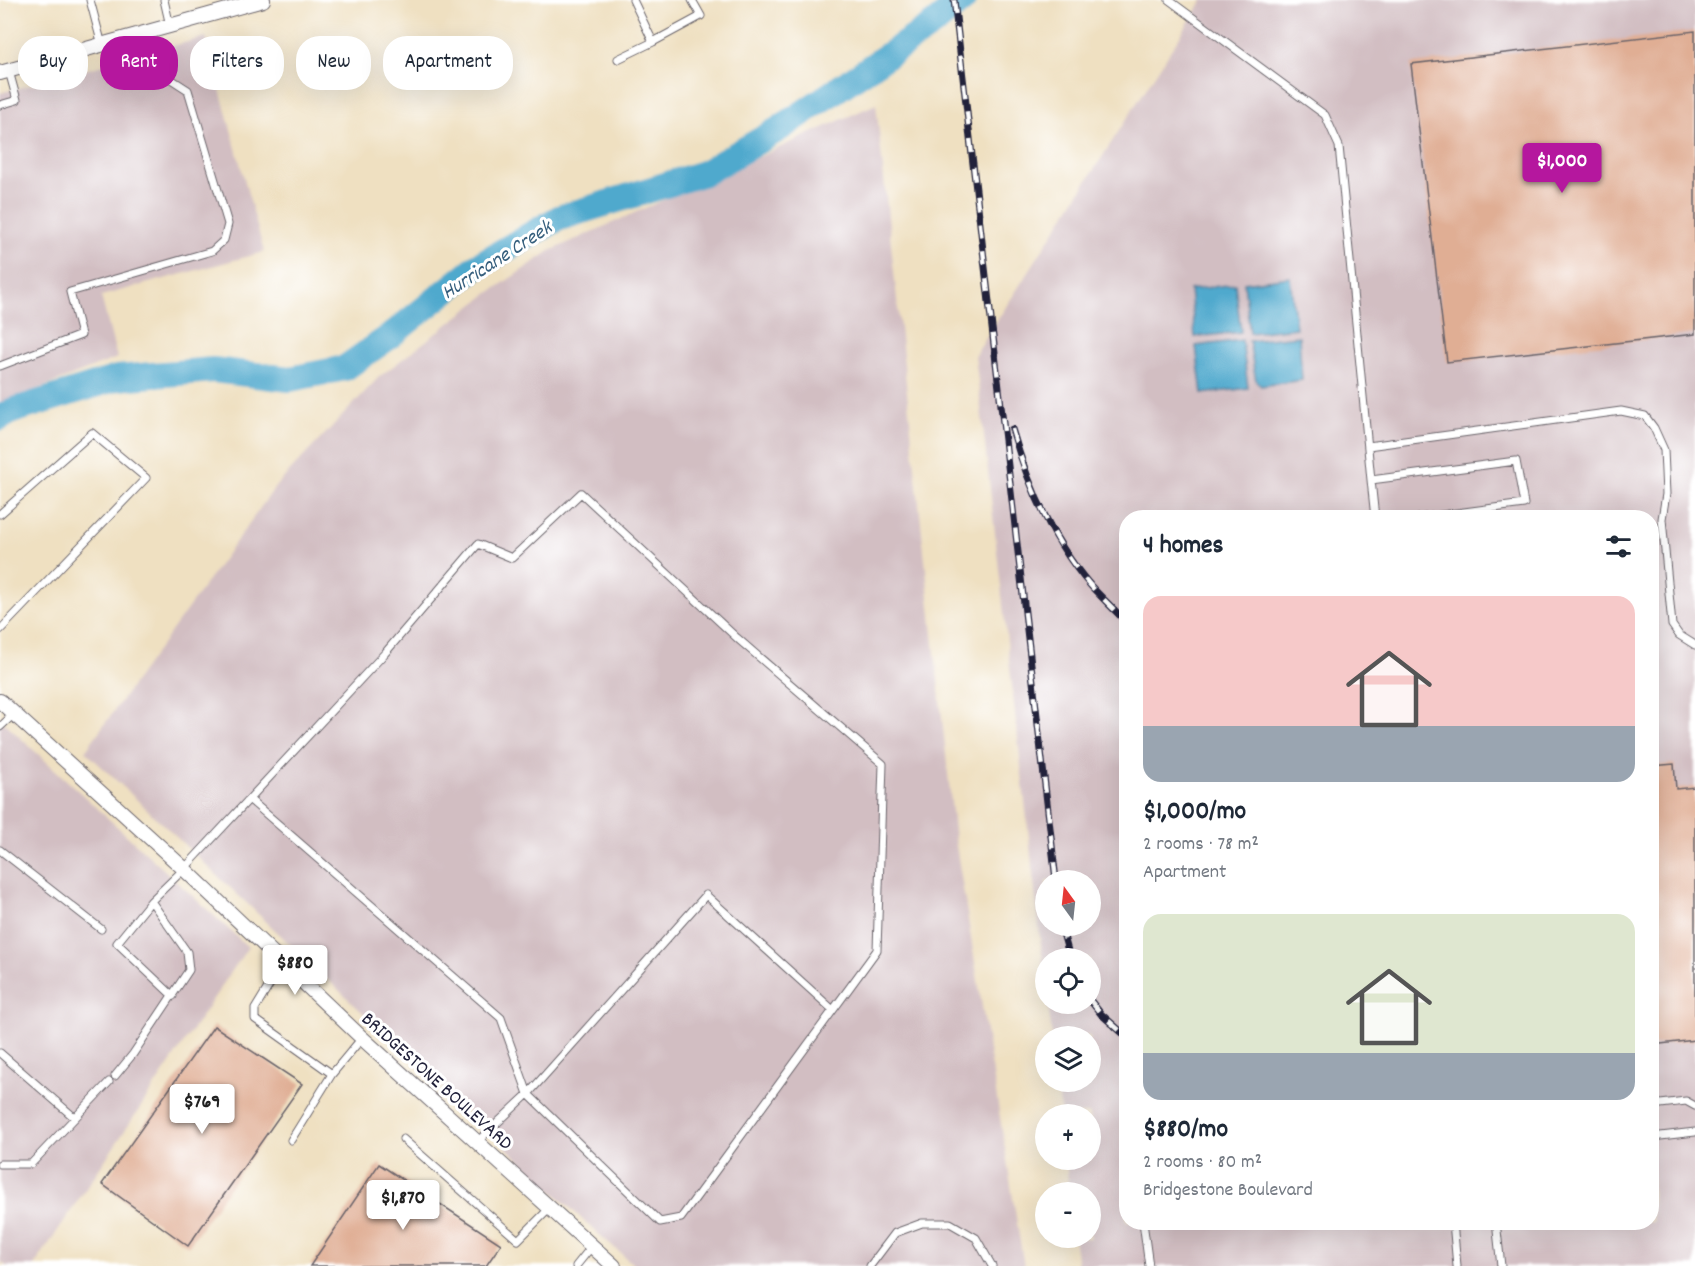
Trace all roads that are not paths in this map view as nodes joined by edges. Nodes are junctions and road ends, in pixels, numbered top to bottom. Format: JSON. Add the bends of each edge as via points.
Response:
{"nodes":[{"id":1,"x":90,"y":0,"type":"edge"},
{"id":2,"x":164,"y":0,"type":"edge"},
{"id":3,"x":263,"y":0,"type":"edge"},
{"id":4,"x":633,"y":0,"type":"edge"},
{"id":5,"x":692,"y":0,"type":"edge"},
{"id":6,"x":1169,"y":0,"type":"edge"},
{"id":7,"x":170,"y":26,"type":"junction"},
{"id":8,"x":144,"y":33,"type":"junction"},
{"id":9,"x":134,"y":36,"type":"edge"},
{"id":10,"x":100,"y":38,"type":"edge"},
{"id":11,"x":653,"y":42,"type":"junction"},
{"id":12,"x":100,"y":46,"type":"edge"},
{"id":13,"x":618,"y":59,"type":"dead end"},
{"id":14,"x":4,"y":72,"type":"edge"},
{"id":15,"x":0,"y":105,"type":"edge"},
{"id":16,"x":0,"y":366,"type":"edge"},
{"id":17,"x":1368,"y":446,"type":"junction"},
{"id":18,"x":1371,"y":480,"type":"junction"},
{"id":19,"x":1374,"y":510,"type":"edge"},
{"id":20,"x":1479,"y":510,"type":"edge"},
{"id":21,"x":0,"y":514,"type":"edge"},
{"id":22,"x":0,"y":630,"type":"edge"},
{"id":23,"x":1695,"y":645,"type":"edge"},
{"id":24,"x":5,"y":708,"type":"edge"},
{"id":25,"x":0,"y":728,"type":"edge"},
{"id":26,"x":249,"y":799,"type":"junction"},
{"id":27,"x":0,"y":850,"type":"edge"},
{"id":28,"x":184,"y":869,"type":"junction"},
{"id":29,"x":151,"y":901,"type":"junction"},
{"id":30,"x":101,"y":929,"type":"dead end"},
{"id":31,"x":283,"y":963,"type":"junction"},
{"id":32,"x":173,"y":996,"type":"junction"},
{"id":33,"x":833,"y":1010,"type":"junction"},
{"id":34,"x":362,"y":1038,"type":"junction"},
{"id":35,"x":0,"y":1053,"type":"edge"},
{"id":36,"x":332,"y":1074,"type":"junction"},
{"id":37,"x":528,"y":1094,"type":"junction"},
{"id":38,"x":1659,"y":1105,"type":"edge"},
{"id":39,"x":1695,"y":1106,"type":"edge"},
{"id":40,"x":75,"y":1118,"type":"junction"},
{"id":41,"x":1695,"y":1132,"type":"edge"},
{"id":42,"x":1659,"y":1136,"type":"edge"},
{"id":43,"x":403,"y":1139,"type":"dead end"},
{"id":44,"x":291,"y":1140,"type":"dead end"},
{"id":45,"x":477,"y":1142,"type":"junction"},
{"id":46,"x":0,"y":1164,"type":"edge"},
{"id":47,"x":550,"y":1208,"type":"junction"},
{"id":48,"x":1144,"y":1230,"type":"edge"},
{"id":49,"x":1453,"y":1230,"type":"edge"},
{"id":50,"x":1497,"y":1230,"type":"edge"},
{"id":51,"x":592,"y":1246,"type":"junction"},
{"id":52,"x":576,"y":1266,"type":"edge"},
{"id":53,"x":614,"y":1266,"type":"edge"},
{"id":54,"x":870,"y":1266,"type":"edge"},
{"id":55,"x":992,"y":1266,"type":"edge"},
{"id":56,"x":1149,"y":1266,"type":"edge"},
{"id":57,"x":1457,"y":1266,"type":"edge"},
{"id":58,"x":1501,"y":1266,"type":"edge"}],
"edges":[{"from":1,"to":10,"type":"lane"},
{"from":2,"to":7,"type":"lane"},
{"from":3,"to":7,"type":"street"},
{"from":4,"to":11,"type":"lane"},
{"from":5,"to":11,"type":"lane","via":[[701,16]]},
{"from":6,"to":17,"type":"lane","via":[[1325,115],[1339,146]]},
{"from":7,"to":8,"type":"street"},
{"from":8,"to":9,"type":"street"},
{"from":8,"to":16,"type":"lane","via":[[157,70],[188,90],[228,224],[224,240],[212,251],[70,292],[81,335]]},
{"from":11,"to":13,"type":"lane"},
{"from":12,"to":14,"type":"street"},
{"from":14,"to":15,"type":"lane","via":[[16,100]]},
{"from":17,"to":18,"type":"lane"},
{"from":17,"to":23,"type":"lane","via":[[1621,411],[1645,416],[1664,450],[1666,494],[1662,519],[1672,625]]},
{"from":18,"to":19,"type":"lane"},
{"from":18,"to":20,"type":"lane","via":[[1516,461],[1524,504]]},
{"from":21,"to":22,"type":"lane","via":[[92,433],[146,478]]},
{"from":24,"to":25,"type":"lane"},
{"from":24,"to":28,"type":"street","name":"BRIDGESTONE BOULEVARD"},
{"from":26,"to":28,"type":"lane"},
{"from":26,"to":33,"type":"lane","via":[[385,653],[478,544],[512,558],[581,494],[737,638],[883,764],[877,950]]},
{"from":26,"to":37,"type":"lane","via":[[501,1018]]},
{"from":27,"to":30,"type":"lane"},
{"from":28,"to":29,"type":"lane"},
{"from":28,"to":31,"type":"street","name":"BRIDGESTONE BOULEVARD"},
{"from":29,"to":32,"type":"lane","via":[[187,952],[189,970]]},
{"from":29,"to":32,"type":"lane","via":[[117,943]]},
{"from":31,"to":34,"type":"street","name":"BRIDGESTONE BOULEVARD"},
{"from":31,"to":36,"type":"lane","via":[[255,1009],[255,1019]]},
{"from":32,"to":40,"type":"lane","via":[[133,1054]]},
{"from":33,"to":37,"type":"lane","via":[[706,895]]},
{"from":33,"to":37,"type":"lane","via":[[681,1218],[660,1222]]},
{"from":34,"to":36,"type":"lane"},
{"from":34,"to":45,"type":"street","name":"BRIDGESTONE BOULEVARD"},
{"from":35,"to":40,"type":"lane"},
{"from":36,"to":44,"type":"lane"},
{"from":37,"to":45,"type":"lane"},
{"from":38,"to":39,"type":"lane","via":[[1686,1101]]},
{"from":40,"to":46,"type":"lane","via":[[31,1164]]},
{"from":41,"to":42,"type":"lane"},
{"from":43,"to":47,"type":"lane","via":[[518,1240]]},
{"from":45,"to":47,"type":"street","name":"BRIDGESTONE BOULEVARD"},
{"from":47,"to":51,"type":"street","name":"BRIDGESTONE BOULEVARD"},
{"from":48,"to":56,"type":"lane"},
{"from":49,"to":57,"type":"lane"},
{"from":50,"to":58,"type":"lane"},
{"from":51,"to":52,"type":"lane"},
{"from":51,"to":53,"type":"street","name":"BRIDGESTONE BOULEVARD"},
{"from":54,"to":55,"type":"lane","via":[[895,1233],[922,1223],[950,1223],[976,1238]]}]}
